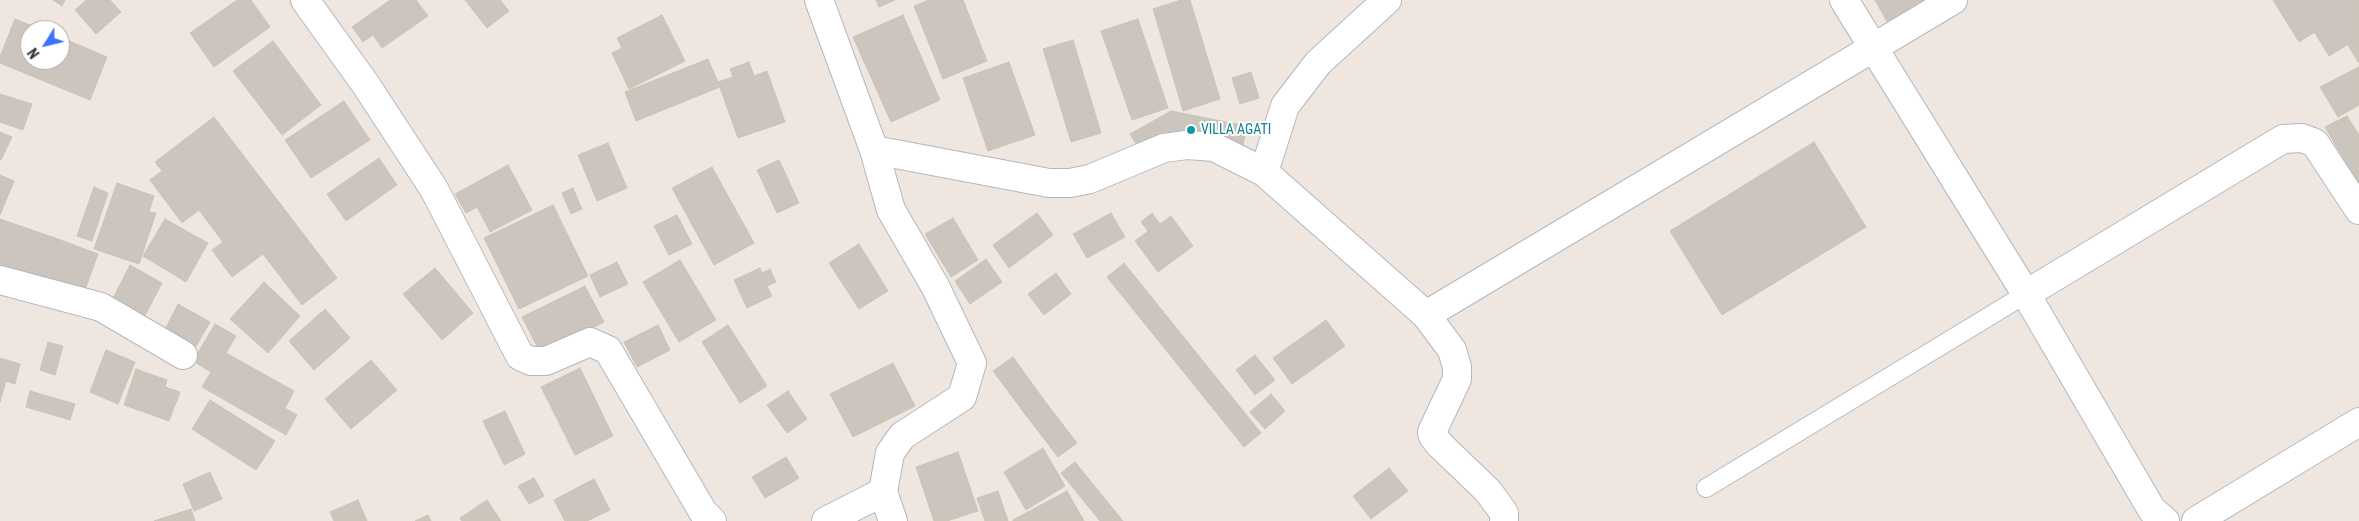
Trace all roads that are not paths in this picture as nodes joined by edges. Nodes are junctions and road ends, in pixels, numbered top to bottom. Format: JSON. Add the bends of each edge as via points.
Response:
{"nodes":[{"id":1,"x":305,"y":0,"type":"edge"},
{"id":2,"x":819,"y":0,"type":"edge"},
{"id":3,"x":1387,"y":0,"type":"edge"},
{"id":4,"x":1844,"y":0,"type":"edge"},
{"id":5,"x":1953,"y":0,"type":"edge"},
{"id":6,"x":1871,"y":47,"type":"junction"},
{"id":7,"x":874,"y":150,"type":"junction"},
{"id":8,"x":1264,"y":172,"type":"junction"},
{"id":9,"x":2359,"y":210,"type":"edge"},
{"id":10,"x":0,"y":280,"type":"edge"},
{"id":11,"x":2026,"y":294,"type":"junction"},
{"id":12,"x":1426,"y":315,"type":"junction"},
{"id":13,"x":183,"y":354,"type":"dead end"},
{"id":14,"x":2359,"y":422,"type":"edge"},
{"id":15,"x":1706,"y":488,"type":"dead end"},
{"id":16,"x":883,"y":492,"type":"junction"},
{"id":17,"x":712,"y":521,"type":"edge"},
{"id":18,"x":826,"y":521,"type":"edge"},
{"id":19,"x":892,"y":521,"type":"edge"},
{"id":20,"x":1504,"y":521,"type":"edge"},
{"id":21,"x":2165,"y":521,"type":"edge"},
{"id":22,"x":2196,"y":521,"type":"edge"}],
"edges":[{"from":1,"to":17,"type":"street","via":[[434,189],[520,356],[531,361],[546,361],[590,342],[608,350],[703,512]]},
{"from":2,"to":7,"type":"street"},
{"from":3,"to":8,"type":"street","via":[[1318,63],[1285,106]]},
{"from":4,"to":6,"type":"street"},
{"from":5,"to":6,"type":"street"},
{"from":6,"to":11,"type":"street"},
{"from":6,"to":12,"type":"street"},
{"from":7,"to":8,"type":"street","via":[[1049,183],[1070,183],[1090,179],[1164,148],[1214,146]]},
{"from":7,"to":16,"type":"street","via":[[891,210],[935,286],[972,363],[962,397],[902,436],[890,453]]},
{"from":8,"to":12,"type":"street"},
{"from":9,"to":11,"type":"street","via":[[2315,143],[2302,138],[2283,139]]},
{"from":10,"to":13,"type":"street","via":[[101,307]]},
{"from":11,"to":15,"type":"lane"},
{"from":11,"to":21,"type":"street","via":[[2152,510]]},
{"from":12,"to":20,"type":"street","via":[[1452,350],[1457,367],[1457,379],[1432,436],[1488,491],[1504,513]]},
{"from":14,"to":22,"type":"street"},
{"from":16,"to":18,"type":"street"},
{"from":16,"to":19,"type":"street"}]}
